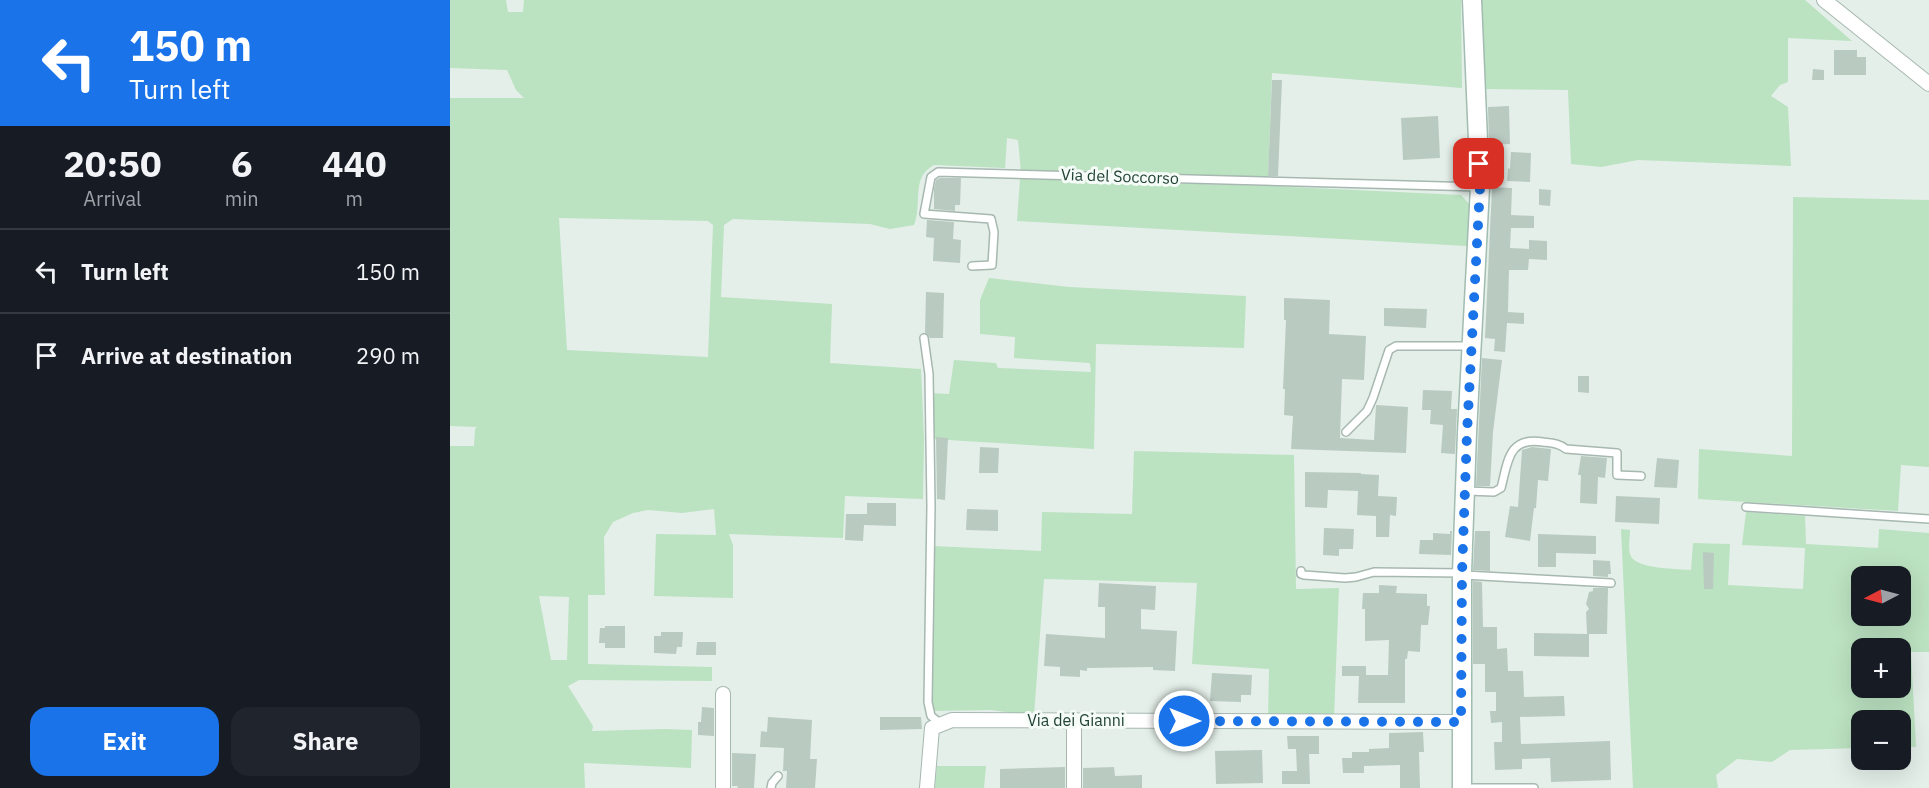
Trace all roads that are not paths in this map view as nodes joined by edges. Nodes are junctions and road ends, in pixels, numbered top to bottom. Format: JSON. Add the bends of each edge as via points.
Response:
{"nodes":[{"id":1,"x":1472,"y":0,"type":"edge"},
{"id":2,"x":1824,"y":0,"type":"edge"},
{"id":3,"x":1929,"y":84,"type":"edge"},
{"id":4,"x":1480,"y":187,"type":"junction"},
{"id":5,"x":972,"y":266,"type":"dead end"},
{"id":6,"x":924,"y":338,"type":"dead end"},
{"id":7,"x":1472,"y":346,"type":"junction"},
{"id":8,"x":1346,"y":432,"type":"dead end"},
{"id":9,"x":1641,"y":476,"type":"dead end"},
{"id":10,"x":1466,"y":491,"type":"junction"},
{"id":11,"x":1746,"y":507,"type":"dead end"},
{"id":12,"x":1929,"y":519,"type":"edge"},
{"id":13,"x":1301,"y":571,"type":"dead end"},
{"id":14,"x":1462,"y":574,"type":"junction"},
{"id":15,"x":1611,"y":583,"type":"dead end"},
{"id":16,"x":723,"y":694,"type":"dead end"},
{"id":17,"x":1074,"y":720,"type":"junction"},
{"id":18,"x":1461,"y":722,"type":"junction"},
{"id":19,"x":941,"y":724,"type":"junction"},
{"id":20,"x":778,"y":776,"type":"dead end"},
{"id":21,"x":723,"y":788,"type":"edge"},
{"id":22,"x":771,"y":788,"type":"edge"},
{"id":23,"x":927,"y":788,"type":"edge"},
{"id":24,"x":1074,"y":788,"type":"edge"},
{"id":25,"x":1462,"y":788,"type":"edge"},
{"id":26,"x":1472,"y":788,"type":"edge"},
{"id":27,"x":1512,"y":788,"type":"edge"},
{"id":28,"x":1534,"y":788,"type":"edge"}],
"edges":[{"from":1,"to":4,"type":"street"},
{"from":2,"to":3,"type":"street"},
{"from":4,"to":5,"type":"lane","name":"Via del Soccorso","via":[[938,172],[931,177],[924,214],[991,219],[992,265]]},
{"from":4,"to":7,"type":"street"},
{"from":6,"to":19,"type":"lane","via":[[929,374],[931,506],[928,702],[931,716]]},
{"from":7,"to":8,"type":"lane","via":[[1396,346],[1389,350],[1367,411]]},
{"from":7,"to":10,"type":"street"},
{"from":9,"to":10,"type":"lane","via":[[1617,475],[1617,453],[1531,440],[1515,448],[1498,491]]},
{"from":10,"to":14,"type":"street"},
{"from":11,"to":12,"type":"lane"},
{"from":13,"to":14,"type":"lane","via":[[1304,575],[1345,578],[1374,572]]},
{"from":14,"to":15,"type":"lane"},
{"from":14,"to":18,"type":"street"},
{"from":16,"to":21,"type":"street"},
{"from":17,"to":18,"type":"street","name":"Via dei Gianni"},
{"from":17,"to":19,"type":"street","name":"Via dei Gianni","via":[[952,720]]},
{"from":17,"to":24,"type":"street"},
{"from":18,"to":25,"type":"street"},
{"from":19,"to":23,"type":"street","via":[[932,728]]},
{"from":20,"to":22,"type":"lane"},
{"from":26,"to":27,"type":"lane"},
{"from":27,"to":28,"type":"lane"}]}
